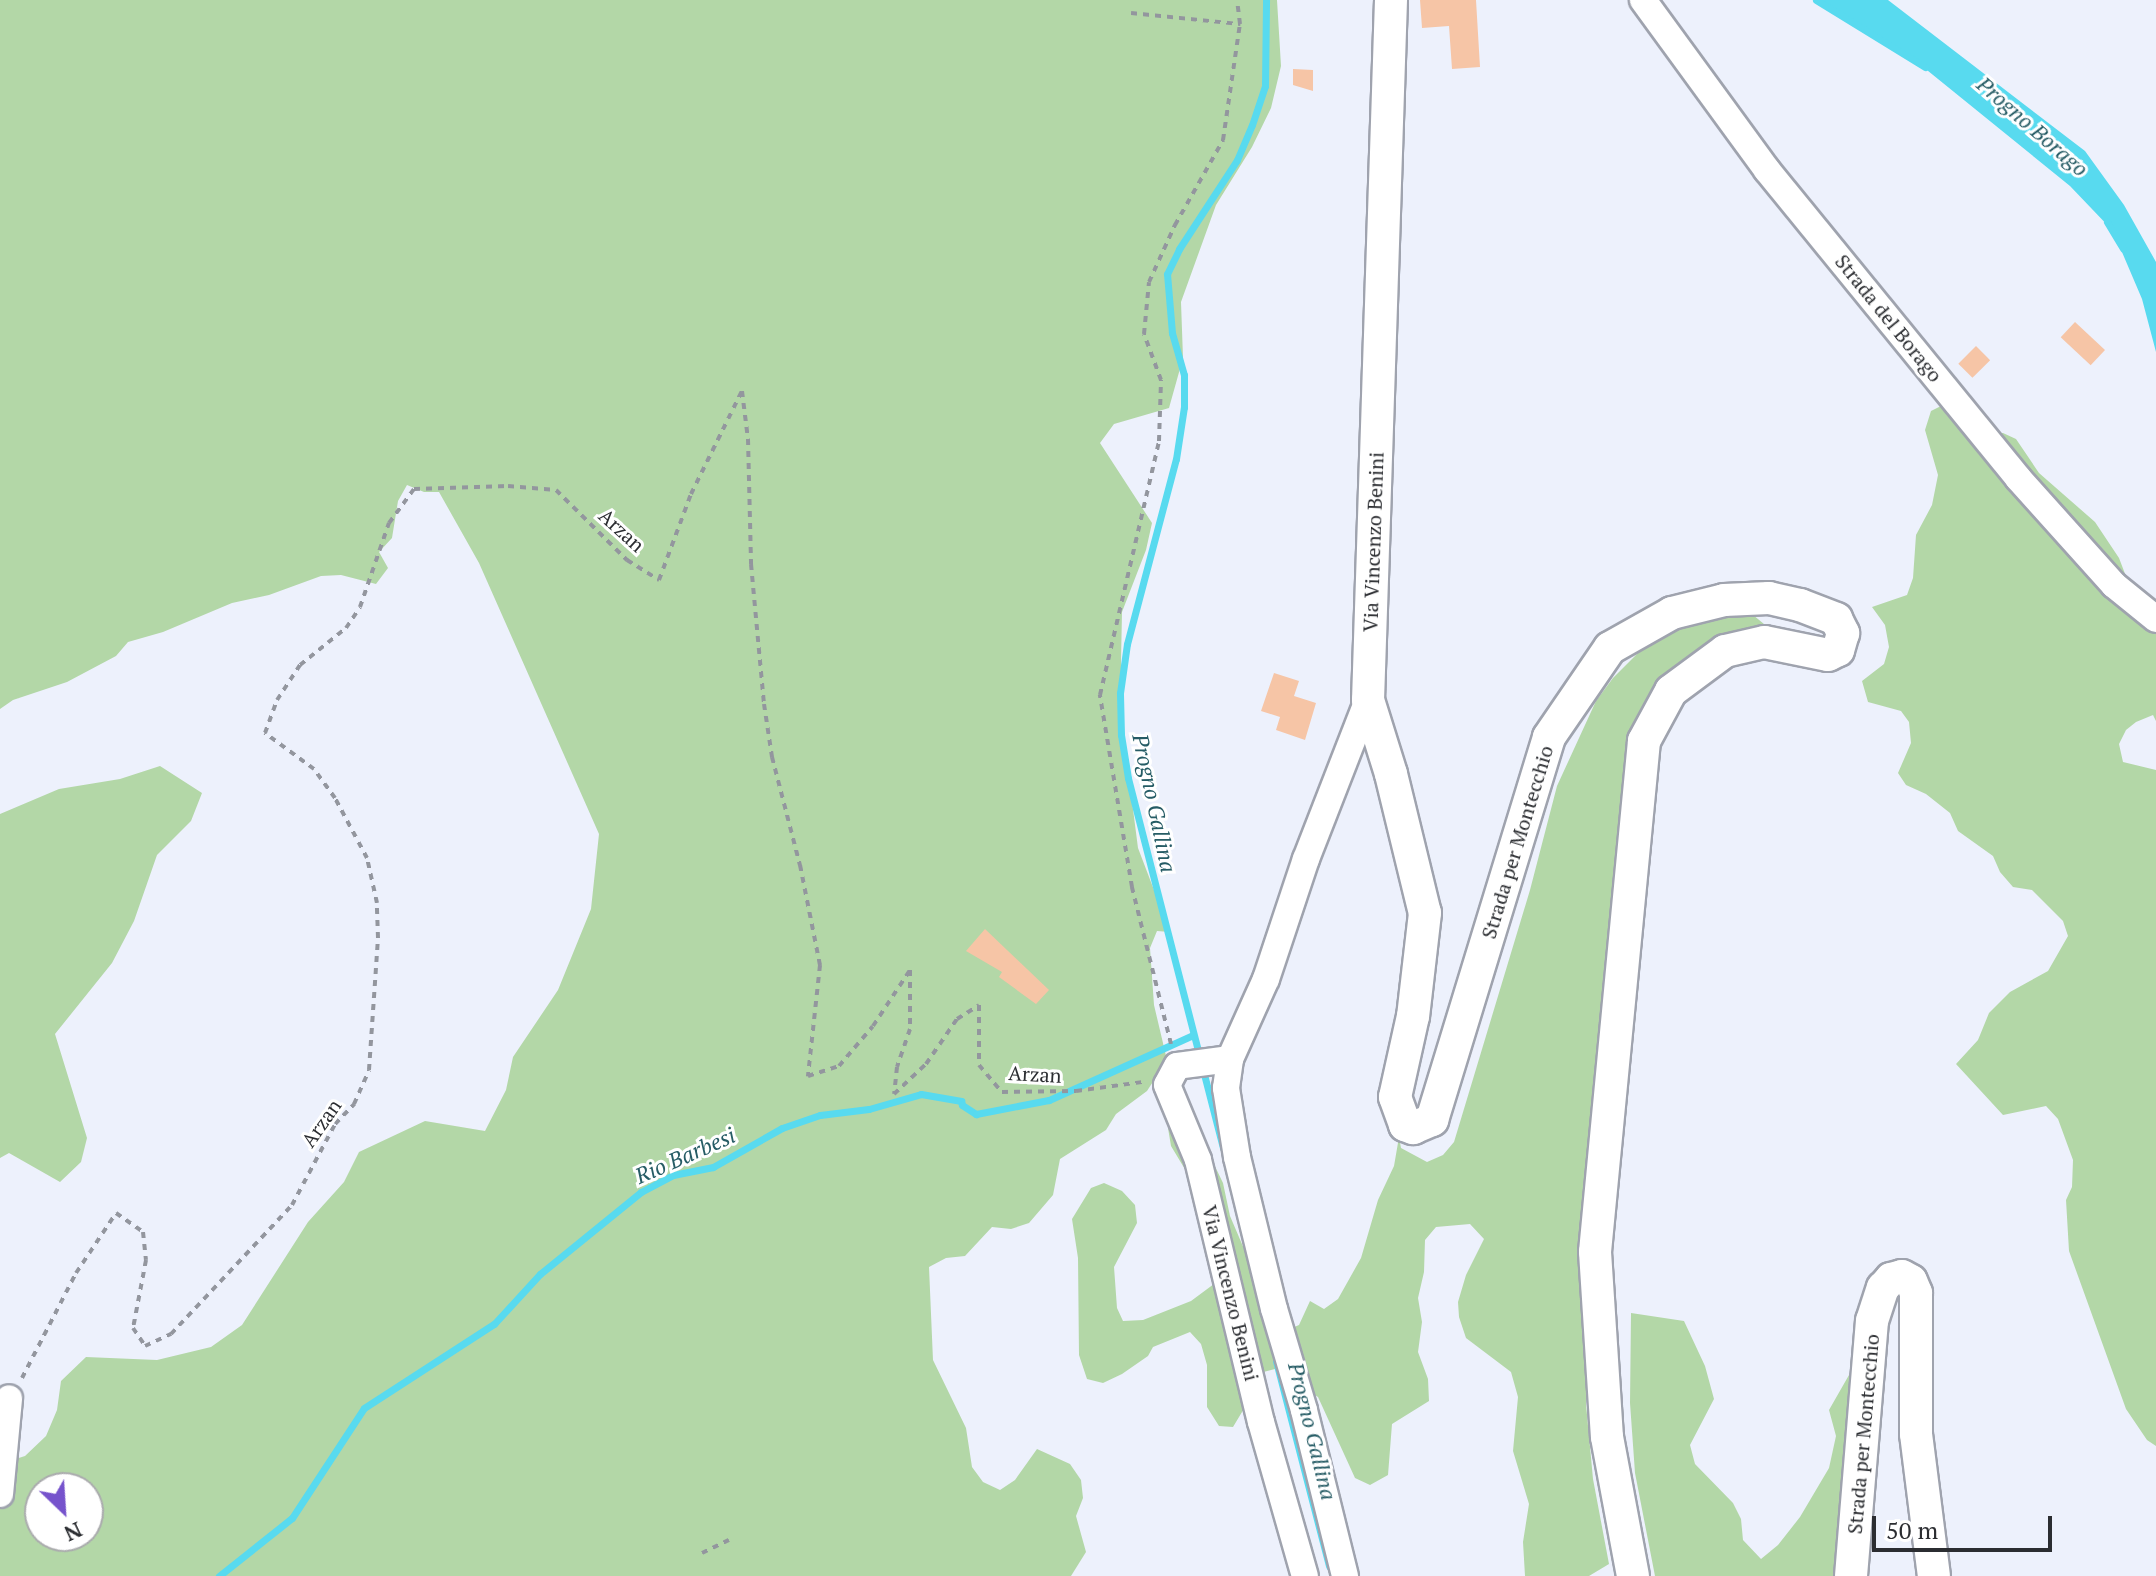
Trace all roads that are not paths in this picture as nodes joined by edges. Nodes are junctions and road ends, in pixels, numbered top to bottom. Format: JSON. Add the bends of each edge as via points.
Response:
{"nodes":[{"id":1,"x":1391,"y":0,"type":"edge"},
{"id":2,"x":1643,"y":0,"type":"edge"},
{"id":3,"x":2156,"y":619,"type":"edge"},
{"id":4,"x":1368,"y":700,"type":"junction"},
{"id":5,"x":1224,"y":1059,"type":"junction"},
{"id":6,"x":9,"y":1403,"type":"road end"},
{"id":7,"x":0,"y":1494,"type":"edge"},
{"id":8,"x":1305,"y":1576,"type":"edge"},
{"id":9,"x":1345,"y":1576,"type":"edge"},
{"id":10,"x":1633,"y":1576,"type":"edge"},
{"id":11,"x":1851,"y":1576,"type":"edge"},
{"id":12,"x":1934,"y":1576,"type":"edge"}],
"edges":[{"from":1,"to":4,"type":"street","name":"Via Vincenzo Benini"},
{"from":2,"to":3,"type":"street","name":"Strada del Borago","via":[[1767,170],[2018,478],[2114,585]]},
{"from":4,"to":5,"type":"street","name":"Via Vincenzo Benini","via":[[1266,979]]},
{"from":4,"to":10,"type":"street","name":"Strada per Montecchio","via":[[1425,913],[1413,1016],[1395,1097],[1405,1125],[1413,1128],[1432,1120],[1549,737],[1610,648],[1672,613],[1724,600],[1769,598],[1800,605],[1836,619],[1843,633],[1838,650],[1828,655],[1764,642],[1725,651],[1671,691],[1644,741],[1595,1252],[1607,1437]]},
{"from":5,"to":8,"type":"street","name":"Via Vincenzo Benini","via":[[1173,1074],[1167,1085],[1198,1160],[1261,1422]]},
{"from":5,"to":9,"type":"street","name":"Via Vincenzo Benini","via":[[1237,1157]]},
{"from":6,"to":7,"type":"street"},
{"from":11,"to":12,"type":"street","name":"Strada per Montecchio","via":[[1872,1321],[1883,1288],[1902,1276],[1916,1293],[1916,1434]]}]}
